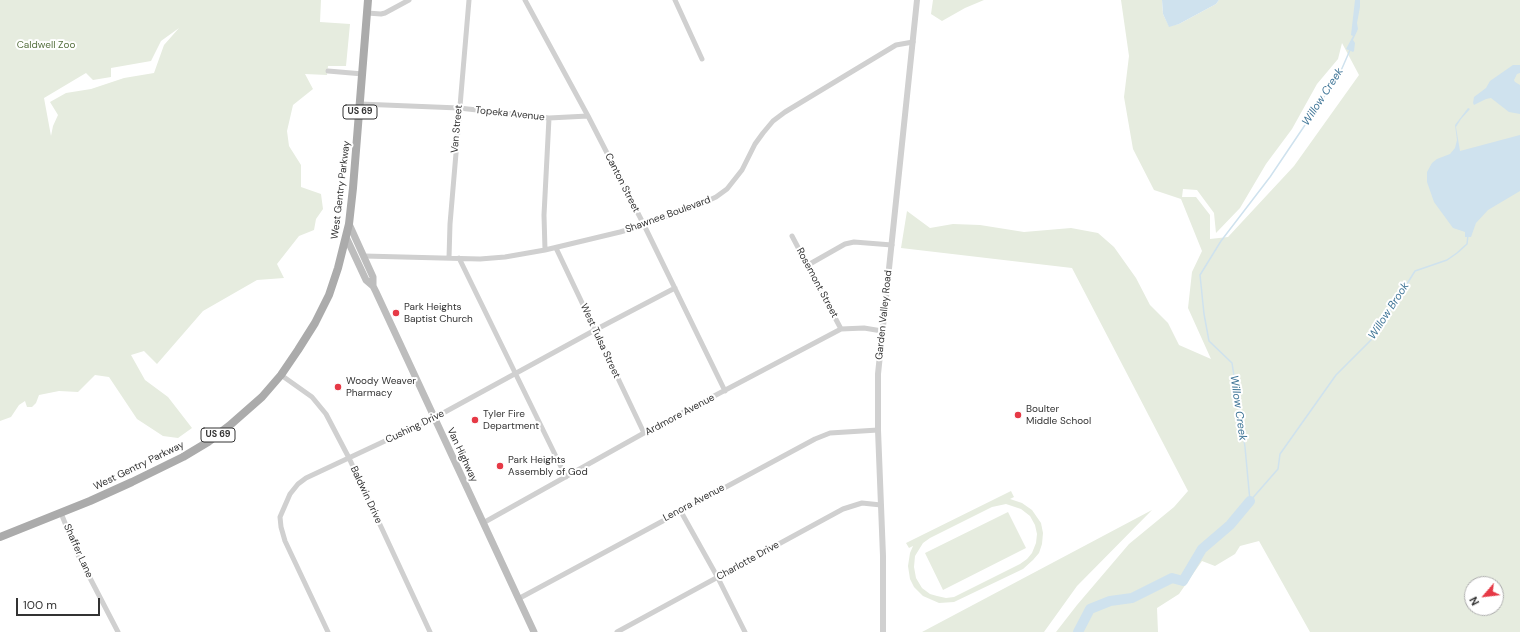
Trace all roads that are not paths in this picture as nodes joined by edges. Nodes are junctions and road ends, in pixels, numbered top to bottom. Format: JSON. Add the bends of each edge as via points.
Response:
{"nodes":[{"id":1,"x":368,"y":0,"type":"edge"},
{"id":2,"x":409,"y":0,"type":"edge"},
{"id":3,"x":469,"y":0,"type":"edge"},
{"id":4,"x":525,"y":0,"type":"edge"},
{"id":5,"x":675,"y":0,"type":"edge"},
{"id":6,"x":917,"y":0,"type":"edge"},
{"id":7,"x":367,"y":13,"type":"junction"},
{"id":8,"x":913,"y":42,"type":"junction"},
{"id":9,"x":702,"y":59,"type":"dead end"},
{"id":10,"x":328,"y":71,"type":"dead end"},
{"id":11,"x":363,"y":74,"type":"junction"},
{"id":12,"x":360,"y":104,"type":"junction"},
{"id":13,"x":459,"y":108,"type":"junction"},
{"id":14,"x":588,"y":116,"type":"junction"},
{"id":15,"x":549,"y":118,"type":"junction"},
{"id":16,"x":349,"y":224,"type":"junction"},
{"id":17,"x":644,"y":225,"type":"junction"},
{"id":18,"x":792,"y":236,"type":"dead end"},
{"id":19,"x":346,"y":237,"type":"junction"},
{"id":20,"x":892,"y":245,"type":"junction"},
{"id":21,"x":556,"y":248,"type":"junction"},
{"id":22,"x":545,"y":250,"type":"junction"},
{"id":23,"x":364,"y":256,"type":"junction"},
{"id":24,"x":449,"y":258,"type":"junction"},
{"id":25,"x":459,"y":258,"type":"junction"},
{"id":26,"x":808,"y":265,"type":"junction"},
{"id":27,"x":373,"y":286,"type":"junction"},
{"id":28,"x":675,"y":288,"type":"junction"},
{"id":29,"x":841,"y":329,"type":"junction"},
{"id":30,"x":595,"y":330,"type":"junction"},
{"id":31,"x":882,"y":331,"type":"junction"},
{"id":32,"x":516,"y":373,"type":"junction"},
{"id":33,"x":281,"y":375,"type":"junction"},
{"id":34,"x":725,"y":391,"type":"junction"},
{"id":35,"x":434,"y":418,"type":"junction"},
{"id":36,"x":878,"y":430,"type":"junction"},
{"id":37,"x":644,"y":433,"type":"junction"},
{"id":38,"x":349,"y":458,"type":"junction"},
{"id":39,"x":566,"y":477,"type":"junction"},
{"id":40,"x":881,"y":505,"type":"junction"},
{"id":41,"x":680,"y":510,"type":"junction"},
{"id":42,"x":61,"y":513,"type":"junction"},
{"id":43,"x":483,"y":523,"type":"junction"},
{"id":44,"x":0,"y":537,"type":"edge"},
{"id":45,"x":718,"y":578,"type":"junction"},
{"id":46,"x":518,"y":599,"type":"junction"},
{"id":47,"x":118,"y":632,"type":"edge"},
{"id":48,"x":328,"y":632,"type":"edge"},
{"id":49,"x":430,"y":632,"type":"edge"},
{"id":50,"x":534,"y":632,"type":"edge"},
{"id":51,"x":618,"y":632,"type":"edge"},
{"id":52,"x":745,"y":632,"type":"edge"},
{"id":53,"x":883,"y":632,"type":"edge"}],
"edges":[{"from":1,"to":7,"type":"main road","name":"West Gentry Parkway","number":"US 69"},
{"from":2,"to":7,"type":"street","via":[[385,13]]},
{"from":3,"to":13,"type":"street","name":"Van Street"},
{"from":4,"to":14,"type":"street","name":"Canton Street"},
{"from":5,"to":9,"type":"street"},
{"from":6,"to":8,"type":"street","name":"Garden Valley Road"},
{"from":7,"to":11,"type":"main road","name":"West Gentry Parkway","number":"US 69"},
{"from":8,"to":17,"type":"street","name":"Shawnee Boulevard","via":[[896,46],[809,96],[773,121],[755,144],[735,181],[716,197]]},
{"from":8,"to":20,"type":"street","name":"Garden Valley Road"},
{"from":10,"to":11,"type":"street"},
{"from":11,"to":12,"type":"main road","name":"West Gentry Parkway","number":"US 69"},
{"from":12,"to":13,"type":"street","name":"Topeka Avenue"},
{"from":12,"to":16,"type":"main road","name":"West Gentry Parkway","number":"US 69"},
{"from":13,"to":15,"type":"street","name":"Topeka Avenue"},
{"from":13,"to":24,"type":"street","name":"Van Street"},
{"from":14,"to":15,"type":"street","name":"Topeka Avenue"},
{"from":14,"to":17,"type":"street","name":"Canton Street"},
{"from":15,"to":22,"type":"street","via":[[544,215]]},
{"from":16,"to":19,"type":"main road","name":"West Gentry Parkway","number":"US 69"},
{"from":16,"to":23,"type":"main road","name":"Van Highway"},
{"from":17,"to":21,"type":"street","name":"Shawnee Boulevard"},
{"from":17,"to":28,"type":"street","name":"Canton Street"},
{"from":18,"to":26,"type":"street","name":"Rosemont Street"},
{"from":19,"to":27,"type":"main road","name":"Van Highway","via":[[366,280]]},
{"from":19,"to":33,"type":"main road","name":"West Gentry Parkway","number":"US 69","via":[[336,276],[321,311],[308,337]]},
{"from":20,"to":26,"type":"street","via":[[854,242],[845,244]]},
{"from":20,"to":31,"type":"street","name":"Garden Valley Road"},
{"from":21,"to":22,"type":"street","name":"Shawnee Boulevard"},
{"from":21,"to":30,"type":"street","name":"West Tulsa Street"},
{"from":22,"to":25,"type":"street","name":"Shawnee Boulevard","via":[[506,257]]},
{"from":23,"to":24,"type":"street","name":"Shawnee Boulevard"},
{"from":23,"to":27,"type":"main road","name":"Van Highway","via":[[373,277]]},
{"from":24,"to":25,"type":"street","name":"Shawnee Boulevard"},
{"from":25,"to":32,"type":"street"},
{"from":26,"to":29,"type":"street","name":"Rosemont Street"},
{"from":27,"to":35,"type":"main road","name":"Van Highway"},
{"from":28,"to":30,"type":"street","name":"Cushing Drive"},
{"from":28,"to":34,"type":"street","name":"Canton Street"},
{"from":29,"to":31,"type":"street","name":"Ardmore Avenue","via":[[864,328]]},
{"from":29,"to":34,"type":"street","name":"Ardmore Avenue"},
{"from":30,"to":32,"type":"street","name":"Cushing Drive"},
{"from":30,"to":37,"type":"street","name":"West Tulsa Street"},
{"from":31,"to":36,"type":"street","name":"Garden Valley Road","via":[[878,374]]},
{"from":32,"to":35,"type":"street","name":"Cushing Drive"},
{"from":32,"to":39,"type":"street"},
{"from":33,"to":38,"type":"street","name":"Baldwin Drive","via":[[319,405]]},
{"from":33,"to":42,"type":"main road","name":"West Gentry Parkway","number":"US 69","via":[[251,407],[208,442],[132,482]]},
{"from":34,"to":37,"type":"street","name":"Ardmore Avenue"},
{"from":35,"to":38,"type":"street","name":"Cushing Drive"},
{"from":35,"to":43,"type":"main road","name":"Van Highway"},
{"from":36,"to":40,"type":"street","name":"Garden Valley Road"},
{"from":36,"to":41,"type":"street","name":"Lenora Avenue","via":[[830,433],[815,439]]},
{"from":37,"to":39,"type":"street","name":"Ardmore Avenue"},
{"from":38,"to":48,"type":"street","name":"Cushing Drive","via":[[298,484],[290,494],[280,516],[285,541]]},
{"from":38,"to":49,"type":"street","name":"Baldwin Drive"},
{"from":39,"to":43,"type":"street","name":"Ardmore Avenue"},
{"from":40,"to":45,"type":"street","name":"Charlotte Drive","via":[[862,503],[843,509]]},
{"from":40,"to":53,"type":"street","name":"Garden Valley Road"},
{"from":41,"to":45,"type":"street"},
{"from":41,"to":46,"type":"street","name":"Lenora Avenue"},
{"from":42,"to":44,"type":"main road","name":"West Gentry Parkway","number":"US 69"},
{"from":42,"to":47,"type":"street","name":"Shaffer Lane","via":[[77,553]]},
{"from":43,"to":46,"type":"main road","name":"Van Highway"},
{"from":45,"to":51,"type":"street","name":"Charlotte Drive"},
{"from":45,"to":52,"type":"street"},
{"from":46,"to":50,"type":"main road","name":"Van Highway"}]}
